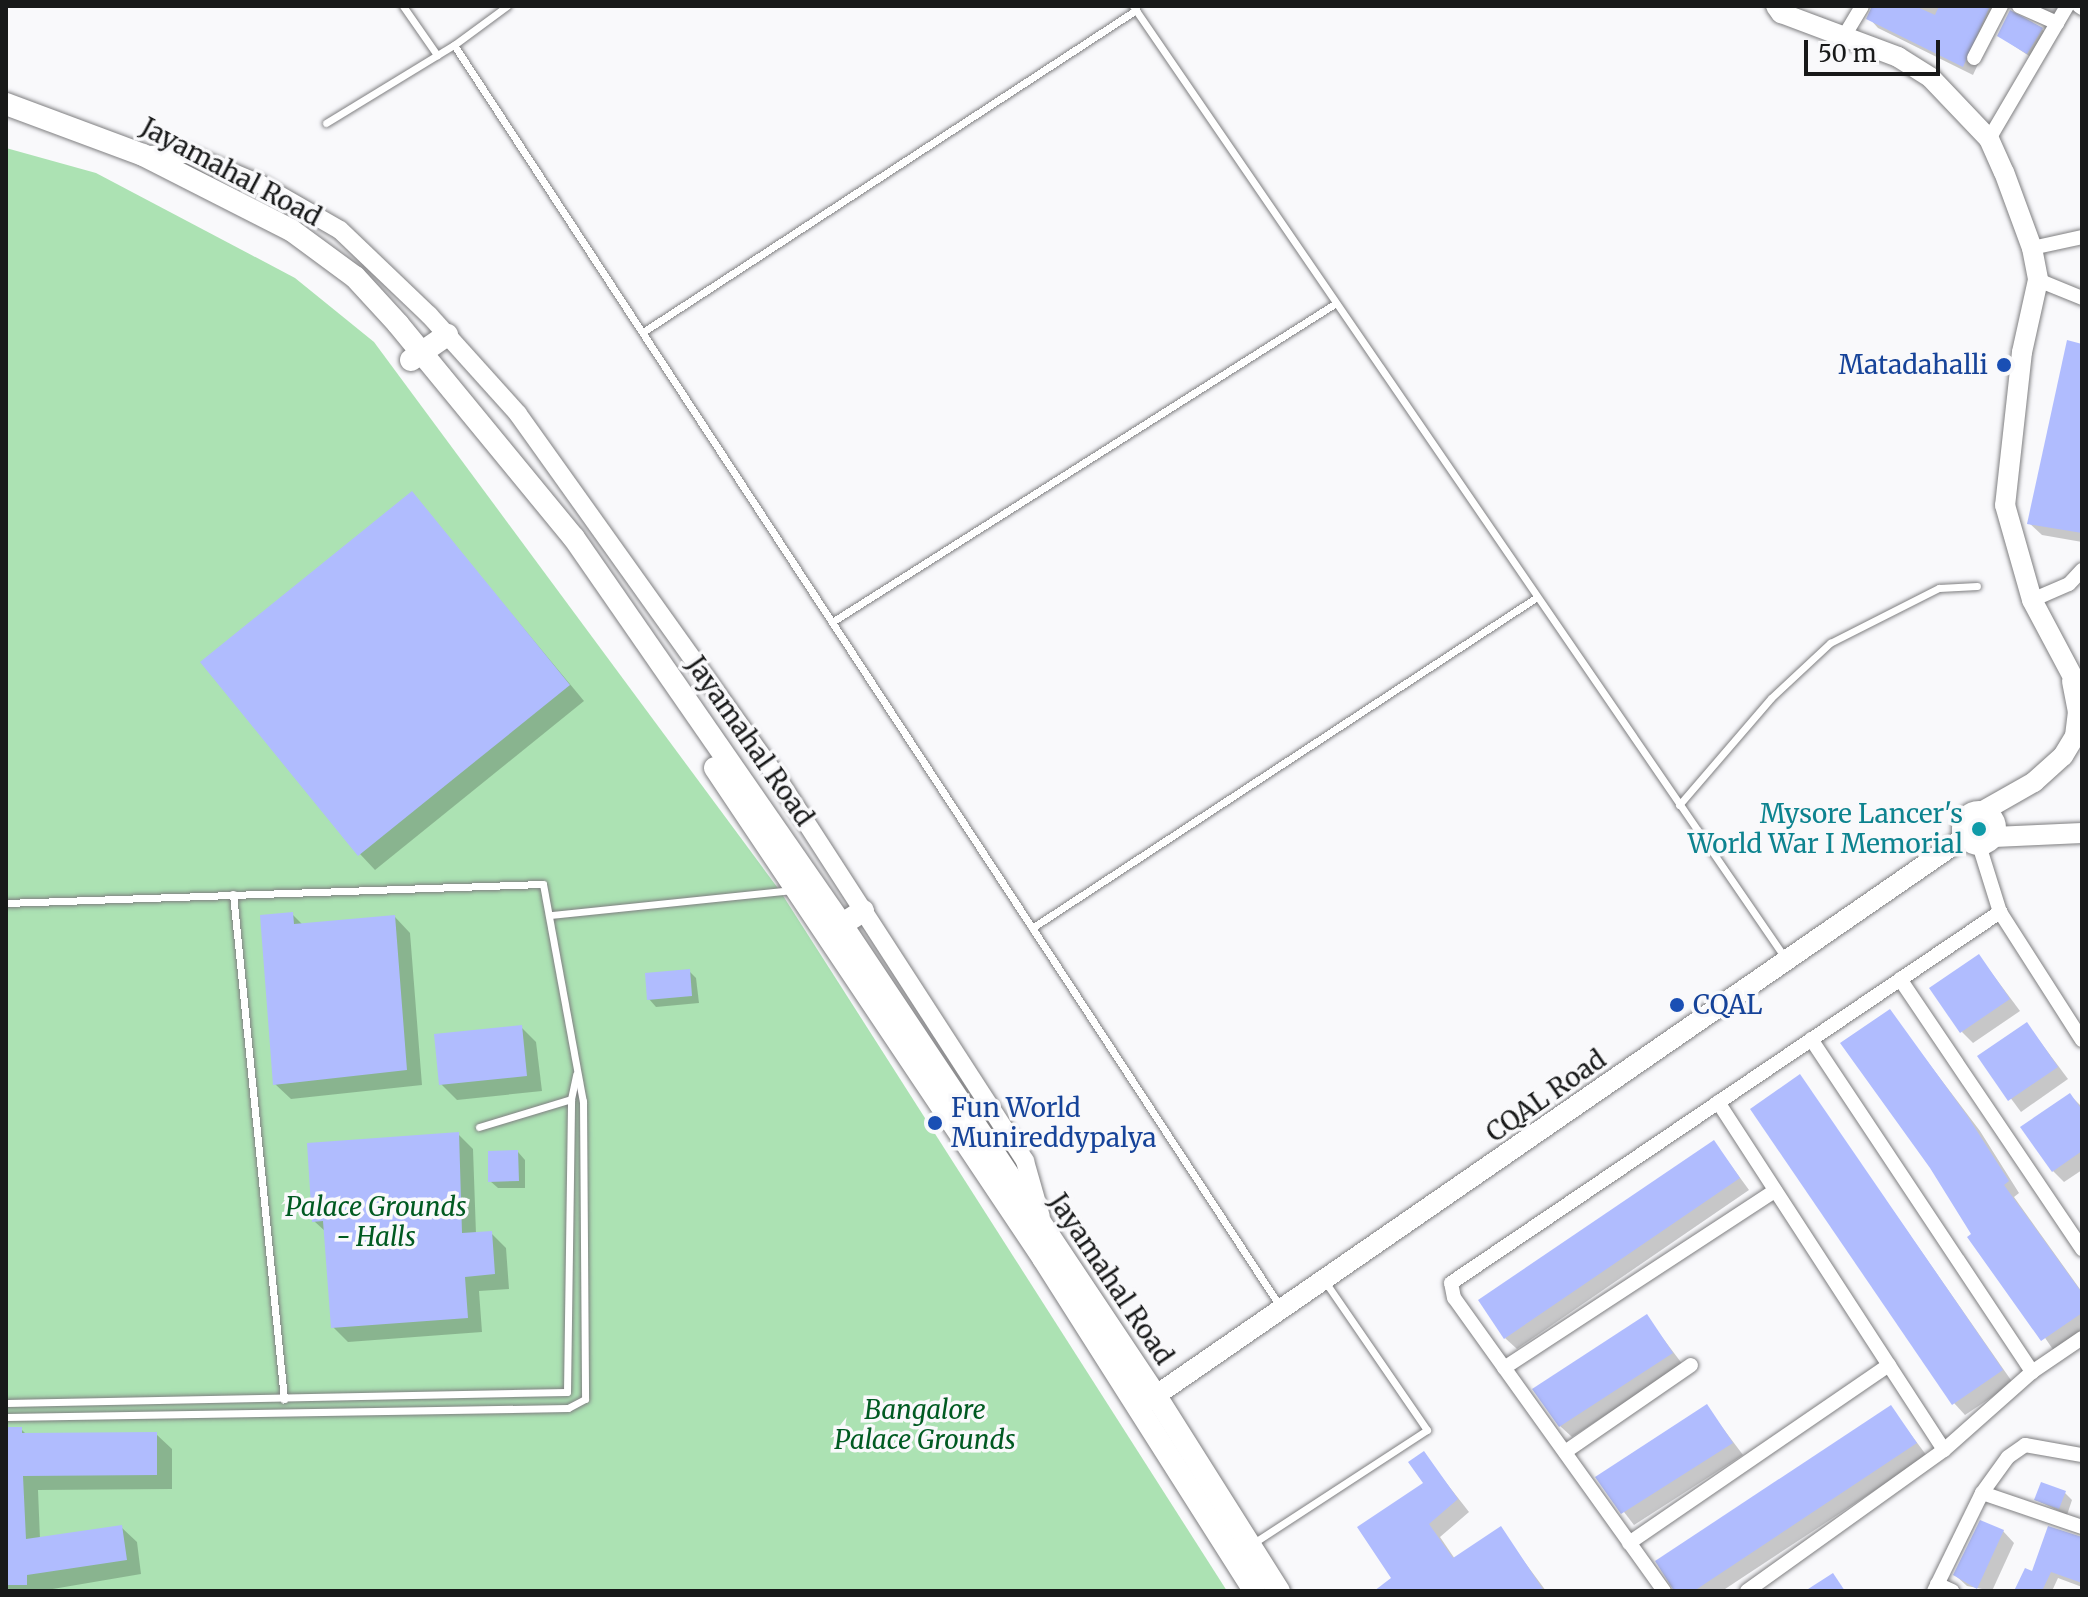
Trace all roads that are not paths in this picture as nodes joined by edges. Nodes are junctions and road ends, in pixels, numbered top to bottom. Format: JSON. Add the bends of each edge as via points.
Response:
{"nodes":[{"id":1,"x":403,"y":6,"type":"edge"},
{"id":2,"x":507,"y":6,"type":"edge"},
{"id":3,"x":1776,"y":6,"type":"edge"},
{"id":4,"x":1862,"y":6,"type":"edge"},
{"id":5,"x":2001,"y":6,"type":"edge"},
{"id":6,"x":2019,"y":6,"type":"edge"},
{"id":7,"x":2067,"y":6,"type":"edge"},
{"id":8,"x":1134,"y":8,"type":"edge"},
{"id":9,"x":2057,"y":23,"type":"junction"},
{"id":10,"x":1846,"y":33,"type":"junction"},
{"id":11,"x":454,"y":45,"type":"junction"},
{"id":12,"x":437,"y":55,"type":"junction"},
{"id":13,"x":1974,"y":58,"type":"dead end"},
{"id":14,"x":6,"y":104,"type":"edge"},
{"id":15,"x":6,"y":117,"type":"edge"},
{"id":16,"x":326,"y":123,"type":"dead end"},
{"id":17,"x":68,"y":131,"type":"junction"},
{"id":18,"x":1989,"y":139,"type":"junction"},
{"id":19,"x":180,"y":170,"type":"junction"},
{"id":20,"x":2082,"y":237,"type":"edge"},
{"id":21,"x":2032,"y":248,"type":"junction"},
{"id":22,"x":2038,"y":280,"type":"junction"},
{"id":23,"x":2082,"y":298,"type":"edge"},
{"id":24,"x":1336,"y":303,"type":"junction"},
{"id":25,"x":643,"y":332,"type":"junction"},
{"id":26,"x":447,"y":335,"type":"junction"},
{"id":27,"x":416,"y":357,"type":"junction"},
{"id":28,"x":2082,"y":570,"type":"edge"},
{"id":29,"x":1977,"y":586,"type":"dead end"},
{"id":30,"x":1537,"y":597,"type":"junction"},
{"id":31,"x":2032,"y":600,"type":"junction"},
{"id":32,"x":832,"y":622,"type":"junction"},
{"id":33,"x":2077,"y":688,"type":"edge"},
{"id":34,"x":1679,"y":805,"type":"junction"},
{"id":35,"x":1983,"y":811,"type":"junction"},
{"id":36,"x":2082,"y":833,"type":"edge"},
{"id":37,"x":1979,"y":840,"type":"junction"},
{"id":38,"x":796,"y":876,"type":"junction"},
{"id":39,"x":233,"y":894,"type":"junction"},
{"id":40,"x":6,"y":903,"type":"edge"},
{"id":41,"x":863,"y":911,"type":"junction"},
{"id":42,"x":2000,"y":912,"type":"junction"},
{"id":43,"x":551,"y":915,"type":"junction"},
{"id":44,"x":1032,"y":928,"type":"junction"},
{"id":45,"x":835,"y":930,"type":"junction"},
{"id":46,"x":1787,"y":962,"type":"junction"},
{"id":47,"x":1900,"y":979,"type":"junction"},
{"id":48,"x":1811,"y":1039,"type":"junction"},
{"id":49,"x":2082,"y":1040,"type":"edge"},
{"id":50,"x":578,"y":1069,"type":"junction"},
{"id":51,"x":571,"y":1099,"type":"junction"},
{"id":52,"x":1718,"y":1102,"type":"junction"},
{"id":53,"x":479,"y":1127,"type":"dead end"},
{"id":54,"x":1775,"y":1191,"type":"junction"},
{"id":55,"x":570,"y":1196,"type":"junction"},
{"id":56,"x":584,"y":1196,"type":"junction"},
{"id":57,"x":1045,"y":1233,"type":"junction"},
{"id":58,"x":2082,"y":1249,"type":"edge"},
{"id":59,"x":1324,"y":1280,"type":"junction"},
{"id":60,"x":1282,"y":1310,"type":"junction"},
{"id":61,"x":584,"y":1311,"type":"junction"},
{"id":62,"x":570,"y":1312,"type":"junction"},
{"id":63,"x":2082,"y":1338,"type":"edge"},
{"id":64,"x":1691,"y":1365,"type":"dead end"},
{"id":65,"x":1889,"y":1365,"type":"junction"},
{"id":66,"x":1504,"y":1368,"type":"junction"},
{"id":67,"x":2032,"y":1372,"type":"junction"},
{"id":68,"x":284,"y":1399,"type":"junction"},
{"id":69,"x":1147,"y":1402,"type":"junction"},
{"id":70,"x":6,"y":1403,"type":"edge"},
{"id":71,"x":6,"y":1417,"type":"edge"},
{"id":72,"x":1944,"y":1450,"type":"junction"},
{"id":73,"x":1565,"y":1452,"type":"junction"},
{"id":74,"x":2082,"y":1455,"type":"edge"},
{"id":75,"x":1982,"y":1493,"type":"junction"},
{"id":76,"x":2082,"y":1527,"type":"edge"},
{"id":77,"x":1629,"y":1543,"type":"junction"},
{"id":78,"x":1250,"y":1545,"type":"junction"},
{"id":79,"x":1936,"y":1588,"type":"edge"},
{"id":80,"x":1254,"y":1591,"type":"edge"},
{"id":81,"x":1279,"y":1591,"type":"edge"},
{"id":82,"x":1664,"y":1591,"type":"edge"},
{"id":83,"x":1747,"y":1591,"type":"edge"},
{"id":84,"x":1952,"y":1591,"type":"edge"}],
"edges":[{"from":1,"to":12,"type":"lane"},
{"from":2,"to":11,"type":"lane"},
{"from":3,"to":10,"type":"main road","name":"CQAL Road","via":[[1781,13]]},
{"from":4,"to":10,"type":"street"},
{"from":5,"to":13,"type":"street"},
{"from":6,"to":9,"type":"street"},
{"from":7,"to":9,"type":"street"},
{"from":8,"to":24,"type":"lane"},
{"from":8,"to":25,"type":"lane"},
{"from":9,"to":18,"type":"street"},
{"from":10,"to":18,"type":"main road","name":"CQAL Road","via":[[1931,78]]},
{"from":11,"to":12,"type":"lane"},
{"from":11,"to":25,"type":"lane"},
{"from":12,"to":16,"type":"lane"},
{"from":14,"to":17,"type":"main road","name":"Jayamahal Road"},
{"from":15,"to":17,"type":"main road","name":"Jayamahal Road"},
{"from":17,"to":19,"type":"main road","name":"Jayamahal Road"},
{"from":17,"to":19,"type":"main road","name":"Jayamahal Road"},
{"from":18,"to":21,"type":"main road","name":"CQAL Road"},
{"from":19,"to":26,"type":"street","via":[[260,184],[340,230]]},
{"from":19,"to":27,"type":"main road","name":"Jayamahal Road","via":[[335,276]]},
{"from":20,"to":21,"type":"street"},
{"from":21,"to":22,"type":"main road","name":"CQAL Road"},
{"from":22,"to":23,"type":"street"},
{"from":22,"to":31,"type":"main road","name":"CQAL Road","via":[[2022,352],[2005,492]]},
{"from":24,"to":30,"type":"lane"},
{"from":24,"to":32,"type":"lane"},
{"from":25,"to":32,"type":"lane"},
{"from":26,"to":27,"type":"main road"},
{"from":26,"to":41,"type":"street","via":[[566,477],[704,671]]},
{"from":27,"to":38,"type":"main road","name":"Jayamahal Road","via":[[558,541]]},
{"from":28,"to":31,"type":"street","via":[[2069,584]]},
{"from":29,"to":34,"type":"lane","via":[[1939,588],[1830,643],[1771,698]]},
{"from":30,"to":34,"type":"lane"},
{"from":30,"to":44,"type":"lane"},
{"from":31,"to":33,"type":"main road","name":"CQAL Road"},
{"from":32,"to":44,"type":"lane"},
{"from":33,"to":35,"type":"main road","name":"CQAL Road","via":[[2075,736],[2063,756],[2034,782]]},
{"from":34,"to":46,"type":"lane"},
{"from":35,"to":37,"type":"main road","via":[[1995,821]]},
{"from":35,"to":37,"type":"main road","name":"CQAL Road","via":[[1964,821]]},
{"from":36,"to":37,"type":"main road"},
{"from":37,"to":42,"type":"street"},
{"from":37,"to":46,"type":"main road","name":"CQAL Road"},
{"from":38,"to":43,"type":"lane"},
{"from":38,"to":45,"type":"main road","name":"Jayamahal Road"},
{"from":39,"to":40,"type":"lane"},
{"from":39,"to":43,"type":"lane","via":[[534,882],[547,891]]},
{"from":39,"to":68,"type":"lane"},
{"from":41,"to":45,"type":"main road"},
{"from":41,"to":57,"type":"street","via":[[1025,1161]]},
{"from":42,"to":47,"type":"street"},
{"from":42,"to":49,"type":"street"},
{"from":43,"to":50,"type":"lane"},
{"from":44,"to":60,"type":"lane"},
{"from":45,"to":57,"type":"main road","name":"Jayamahal Road"},
{"from":45,"to":69,"type":"main road","name":"Jayamahal Road"},
{"from":46,"to":59,"type":"main road","name":"CQAL Road"},
{"from":47,"to":48,"type":"street"},
{"from":47,"to":58,"type":"street"},
{"from":48,"to":52,"type":"street"},
{"from":48,"to":67,"type":"street"},
{"from":50,"to":51,"type":"lane"},
{"from":50,"to":56,"type":"lane"},
{"from":51,"to":53,"type":"lane"},
{"from":51,"to":55,"type":"lane"},
{"from":52,"to":54,"type":"street"},
{"from":52,"to":66,"type":"street","via":[[1451,1283],[1454,1298]]},
{"from":54,"to":65,"type":"street"},
{"from":54,"to":66,"type":"street"},
{"from":55,"to":56,"type":"lane"},
{"from":55,"to":62,"type":"lane"},
{"from":56,"to":61,"type":"lane"},
{"from":57,"to":69,"type":"main road","name":"Jayamahal Road"},
{"from":59,"to":60,"type":"main road","name":"CQAL Road"},
{"from":59,"to":78,"type":"lane","via":[[1427,1430]]},
{"from":60,"to":69,"type":"main road","name":"CQAL Road"},
{"from":61,"to":62,"type":"lane"},
{"from":61,"to":71,"type":"lane","via":[[585,1399],[568,1408]]},
{"from":62,"to":68,"type":"lane","via":[[567,1392]]},
{"from":63,"to":67,"type":"street"},
{"from":64,"to":73,"type":"street"},
{"from":65,"to":72,"type":"street"},
{"from":65,"to":77,"type":"street"},
{"from":66,"to":73,"type":"street"},
{"from":67,"to":72,"type":"street"},
{"from":68,"to":70,"type":"lane"},
{"from":69,"to":78,"type":"main road","name":"Jayamahal Road"},
{"from":69,"to":80,"type":"main road","name":"Jayamahal Road"},
{"from":72,"to":83,"type":"street"},
{"from":73,"to":77,"type":"street"},
{"from":74,"to":75,"type":"street","via":[[2025,1445],[2008,1457]]},
{"from":75,"to":76,"type":"street"},
{"from":75,"to":79,"type":"street"},
{"from":77,"to":82,"type":"street"},
{"from":78,"to":81,"type":"main road","name":"Jayamahal Road"},
{"from":79,"to":84,"type":"street"}]}
